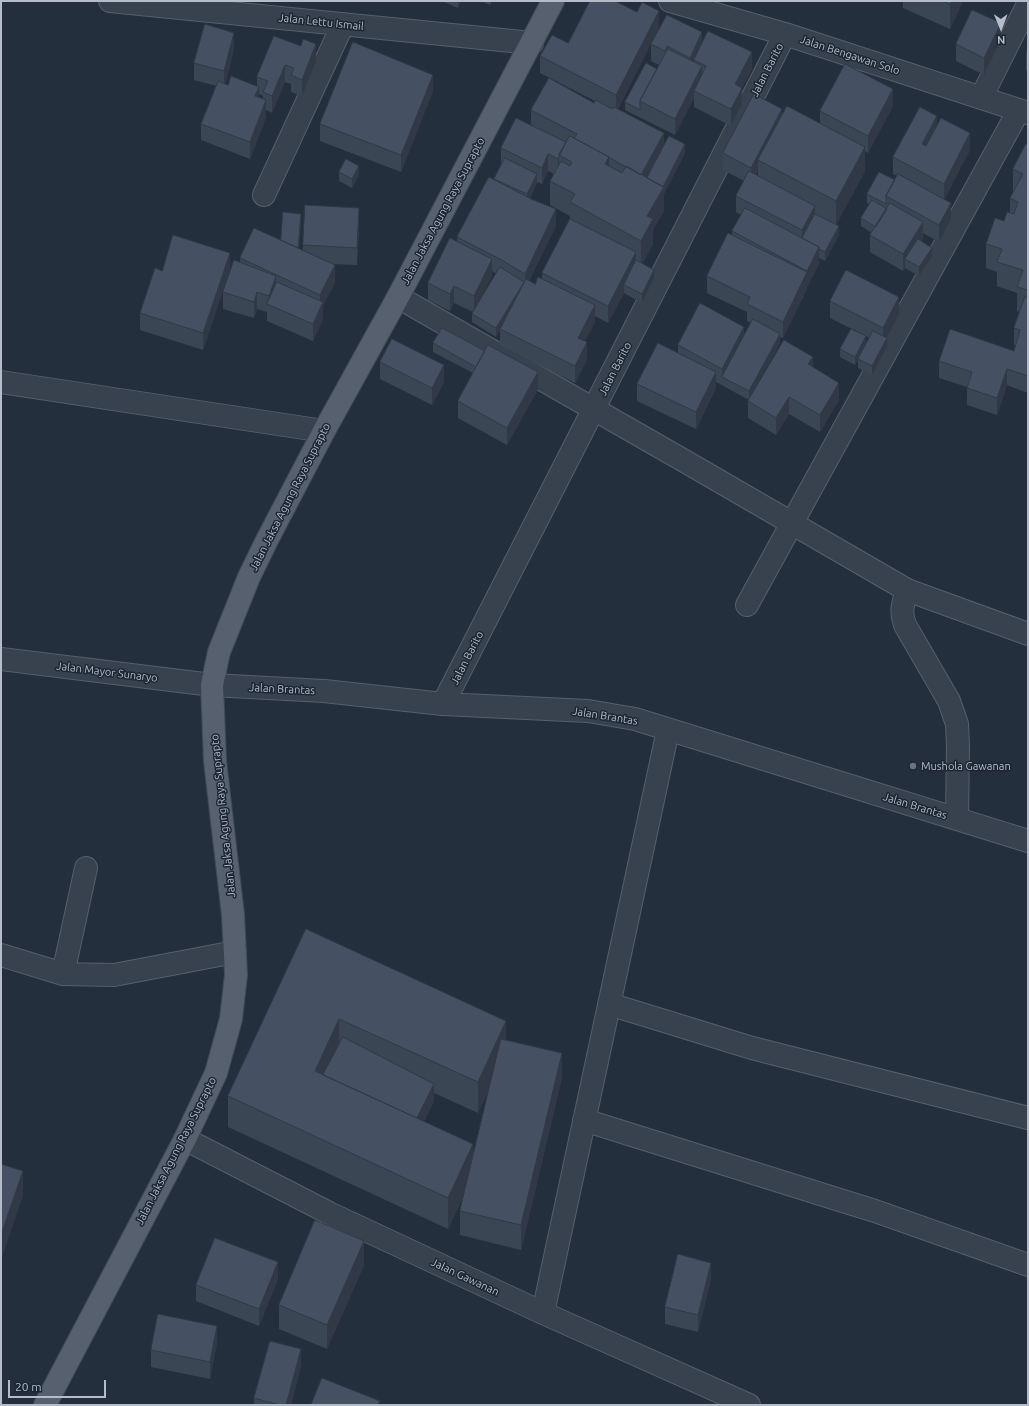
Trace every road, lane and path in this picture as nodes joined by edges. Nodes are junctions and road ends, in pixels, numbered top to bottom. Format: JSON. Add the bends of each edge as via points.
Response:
{"nodes":[{"id":1,"x":110,"y":1,"type":"edge"},
{"id":2,"x":553,"y":1,"type":"edge"},
{"id":3,"x":670,"y":1,"type":"edge"},
{"id":4,"x":1028,"y":4,"type":"edge"},
{"id":5,"x":343,"y":24,"type":"junction"},
{"id":6,"x":786,"y":34,"type":"junction"},
{"id":7,"x":532,"y":43,"type":"junction"},
{"id":8,"x":981,"y":98,"type":"junction"},
{"id":9,"x":1024,"y":111,"type":"edge"},
{"id":10,"x":264,"y":195,"type":"dead end"},
{"id":11,"x":398,"y":297,"type":"junction"},
{"id":12,"x":1,"y":382,"type":"edge"},
{"id":13,"x":595,"y":409,"type":"junction"},
{"id":14,"x":324,"y":431,"type":"junction"},
{"id":15,"x":792,"y":523,"type":"junction"},
{"id":16,"x":907,"y":590,"type":"junction"},
{"id":17,"x":747,"y":604,"type":"dead end"},
{"id":18,"x":1028,"y":634,"type":"edge"},
{"id":19,"x":1,"y":658,"type":"edge"},
{"id":20,"x":212,"y":685,"type":"junction"},
{"id":21,"x":443,"y":704,"type":"junction"},
{"id":22,"x":668,"y":730,"type":"junction"},
{"id":23,"x":957,"y":809,"type":"junction"},
{"id":24,"x":1028,"y":841,"type":"edge"},
{"id":25,"x":86,"y":868,"type":"dead end"},
{"id":26,"x":235,"y":952,"type":"junction"},
{"id":27,"x":1,"y":955,"type":"edge"},
{"id":28,"x":63,"y":974,"type":"junction"},
{"id":29,"x":609,"y":1004,"type":"junction"},
{"id":30,"x":1028,"y":1118,"type":"edge"},
{"id":31,"x":584,"y":1120,"type":"junction"},
{"id":32,"x":185,"y":1139,"type":"junction"},
{"id":33,"x":1028,"y":1265,"type":"edge"},
{"id":34,"x":543,"y":1313,"type":"junction"},
{"id":35,"x":45,"y":1405,"type":"edge"},
{"id":36,"x":749,"y":1405,"type":"edge"}],
"edges":[{"from":1,"to":5,"type":"street","name":"Jalan Lettu Ismail"},
{"from":2,"to":7,"type":"main road","name":"Jalan Jaksa Agung Raya Suprapto"},
{"from":3,"to":6,"type":"street","name":"Jalan Bengawan Solo"},
{"from":4,"to":8,"type":"street"},
{"from":5,"to":7,"type":"street","name":"Jalan Lettu Ismail"},
{"from":5,"to":10,"type":"street"},
{"from":6,"to":8,"type":"street","name":"Jalan Bengawan Solo"},
{"from":6,"to":13,"type":"street","name":"Jalan Barito"},
{"from":7,"to":11,"type":"main road","name":"Jalan Jaksa Agung Raya Suprapto"},
{"from":8,"to":9,"type":"street","name":"Jalan Bengawan Solo"},
{"from":9,"to":15,"type":"street"},
{"from":11,"to":13,"type":"street"},
{"from":11,"to":14,"type":"main road","name":"Jalan Jaksa Agung Raya Suprapto"},
{"from":12,"to":14,"type":"street"},
{"from":13,"to":15,"type":"street"},
{"from":13,"to":21,"type":"street","name":"Jalan Barito"},
{"from":14,"to":20,"type":"main road","name":"Jalan Jaksa Agung Raya Suprapto","via":[[249,578],[219,652]]},
{"from":15,"to":16,"type":"street"},
{"from":15,"to":17,"type":"street"},
{"from":16,"to":18,"type":"street"},
{"from":16,"to":23,"type":"street","via":[[902,605],[902,617],[948,701],[957,724]]},
{"from":19,"to":20,"type":"street","name":"Jalan Mayor Sunaryo"},
{"from":20,"to":21,"type":"street","name":"Jalan Brantas","via":[[324,691]]},
{"from":20,"to":26,"type":"main road","name":"Jalan Jaksa Agung Raya Suprapto","via":[[215,761]]},
{"from":21,"to":22,"type":"street","name":"Jalan Brantas","via":[[588,711],[635,719]]},
{"from":22,"to":23,"type":"street","name":"Jalan Brantas"},
{"from":22,"to":29,"type":"street"},
{"from":23,"to":24,"type":"street","name":"Jalan Brantas"},
{"from":25,"to":28,"type":"street"},
{"from":26,"to":28,"type":"street","via":[[114,976]]},
{"from":26,"to":32,"type":"main road","name":"Jalan Jaksa Agung Raya Suprapto","via":[[236,975],[231,1019],[216,1073]]},
{"from":27,"to":28,"type":"street"},
{"from":29,"to":30,"type":"street","via":[[752,1048]]},
{"from":29,"to":31,"type":"street"},
{"from":31,"to":33,"type":"street","via":[[875,1212]]},
{"from":31,"to":34,"type":"street"},
{"from":32,"to":34,"type":"street","name":"Jalan Gawanan","via":[[329,1213]]},
{"from":32,"to":35,"type":"main road","name":"Jalan Jaksa Agung Raya Suprapto"},
{"from":34,"to":36,"type":"street","name":"Jalan Gawanan"}]}
